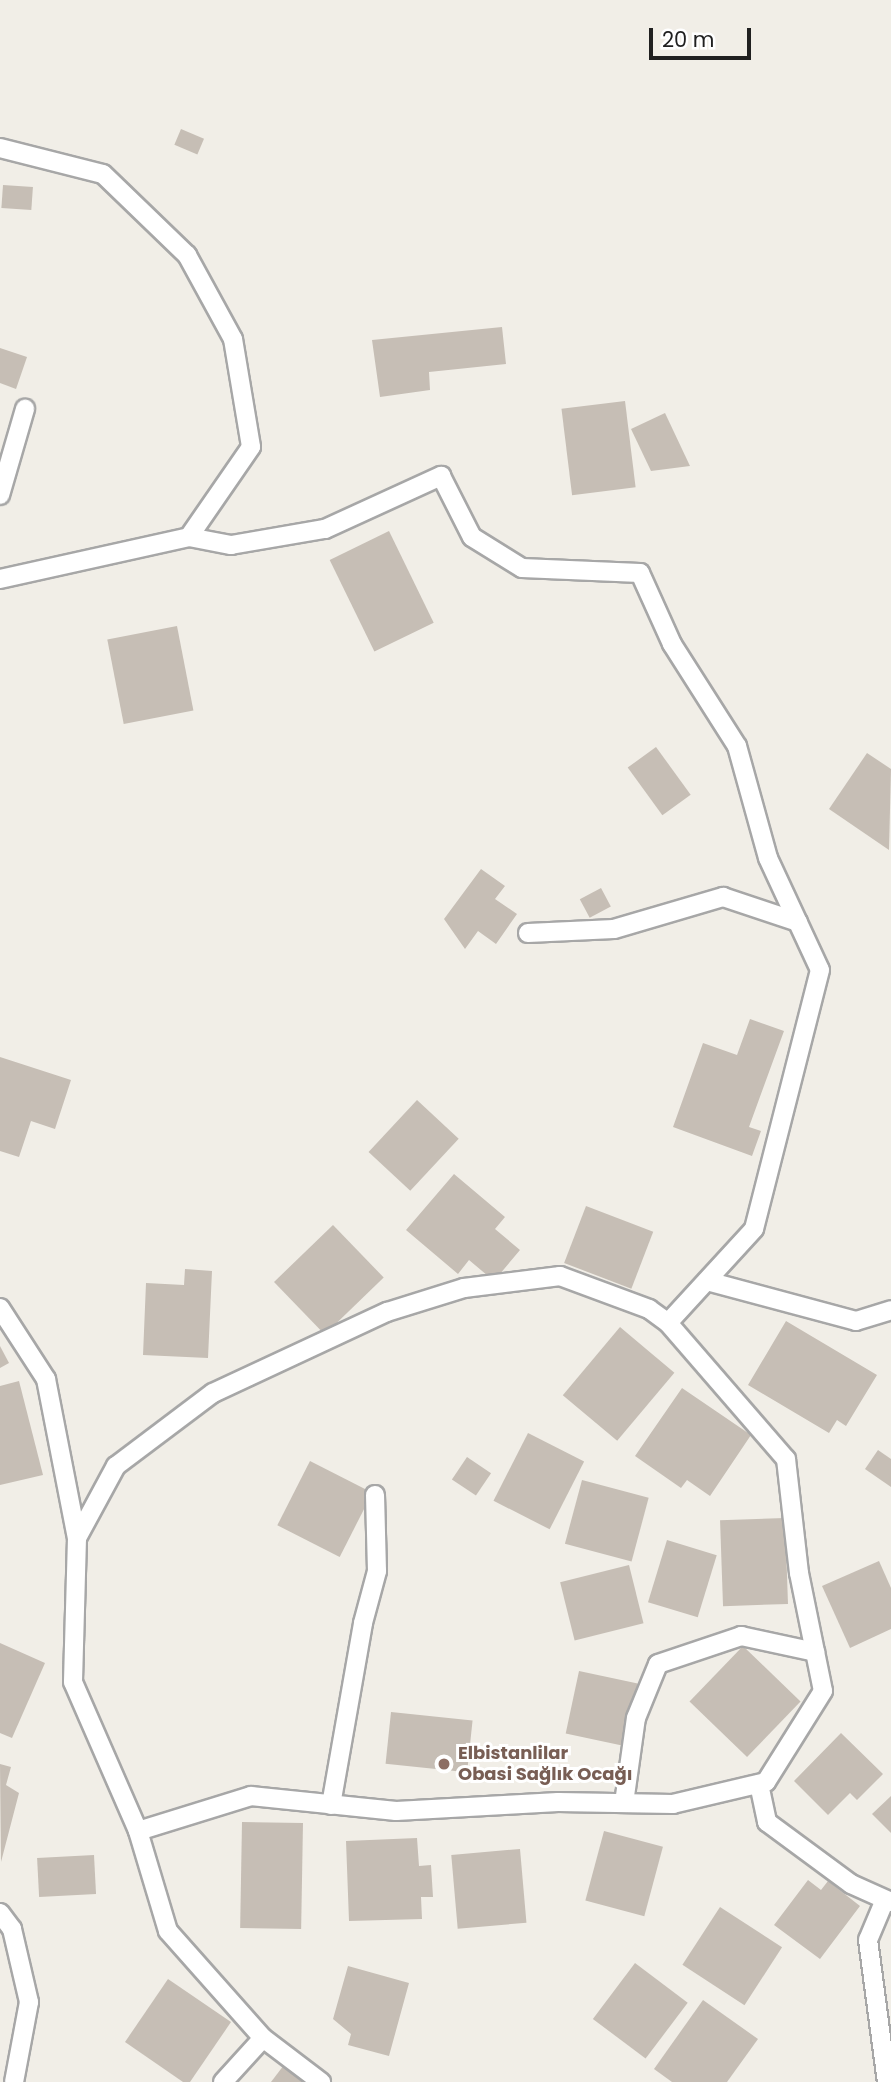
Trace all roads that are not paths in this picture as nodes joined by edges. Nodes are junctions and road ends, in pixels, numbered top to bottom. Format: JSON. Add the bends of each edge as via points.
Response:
{"nodes":[{"id":1,"x":0,"y":148,"type":"edge"},
{"id":2,"x":25,"y":409,"type":"dead end"},
{"id":3,"x":0,"y":495,"type":"edge"},
{"id":4,"x":189,"y":537,"type":"junction"},
{"id":5,"x":0,"y":579,"type":"edge"},
{"id":6,"x":798,"y":922,"type":"junction"},
{"id":7,"x":528,"y":933,"type":"dead end"},
{"id":8,"x":706,"y":1281,"type":"junction"},
{"id":9,"x":0,"y":1308,"type":"edge"},
{"id":10,"x":891,"y":1310,"type":"edge"},
{"id":11,"x":668,"y":1323,"type":"junction"},
{"id":12,"x":375,"y":1494,"type":"dead end"},
{"id":13,"x":76,"y":1538,"type":"junction"},
{"id":14,"x":815,"y":1652,"type":"junction"},
{"id":15,"x":759,"y":1784,"type":"junction"},
{"id":16,"x":624,"y":1803,"type":"junction"},
{"id":17,"x":331,"y":1805,"type":"junction"},
{"id":18,"x":138,"y":1831,"type":"junction"},
{"id":19,"x":887,"y":1902,"type":"edge"},
{"id":20,"x":0,"y":1913,"type":"edge"},
{"id":21,"x":263,"y":2038,"type":"junction"},
{"id":22,"x":14,"y":2082,"type":"edge"},
{"id":23,"x":223,"y":2082,"type":"edge"},
{"id":24,"x":321,"y":2082,"type":"edge"},
{"id":25,"x":887,"y":2082,"type":"edge"}],
"edges":[{"from":1,"to":4,"type":"lane","via":[[103,174],[187,255],[233,339],[251,447]]},
{"from":2,"to":3,"type":"lane"},
{"from":4,"to":5,"type":"lane"},
{"from":4,"to":6,"type":"lane","via":[[231,545],[325,529],[441,476],[472,537],[522,568],[640,573],[672,644],[737,746],[768,858]]},
{"from":6,"to":7,"type":"lane","via":[[723,897],[614,929]]},
{"from":6,"to":8,"type":"lane","via":[[820,970],[754,1229]]},
{"from":8,"to":10,"type":"lane","via":[[856,1321]]},
{"from":8,"to":11,"type":"lane"},
{"from":9,"to":13,"type":"lane","via":[[46,1378]]},
{"from":11,"to":13,"type":"lane","via":[[649,1309],[560,1276],[464,1288],[387,1312],[213,1393],[116,1466]]},
{"from":11,"to":14,"type":"lane","via":[[786,1458],[799,1573]]},
{"from":12,"to":17,"type":"lane","via":[[377,1571]]},
{"from":13,"to":18,"type":"lane","via":[[73,1682]]},
{"from":14,"to":15,"type":"lane","via":[[823,1691],[766,1782]]},
{"from":14,"to":16,"type":"lane","via":[[741,1636],[658,1664],[636,1717]]},
{"from":15,"to":16,"type":"lane","via":[[673,1804]]},
{"from":15,"to":19,"type":"lane","via":[[767,1822],[851,1884]]},
{"from":16,"to":17,"type":"lane","via":[[396,1811]]},
{"from":17,"to":18,"type":"lane","via":[[251,1796]]},
{"from":18,"to":21,"type":"lane","via":[[167,1931]]},
{"from":19,"to":25,"type":"lane","via":[[867,1941]]},
{"from":20,"to":22,"type":"lane","via":[[12,1929],[29,2002]]},
{"from":21,"to":23,"type":"lane"},
{"from":21,"to":24,"type":"lane"}]}
